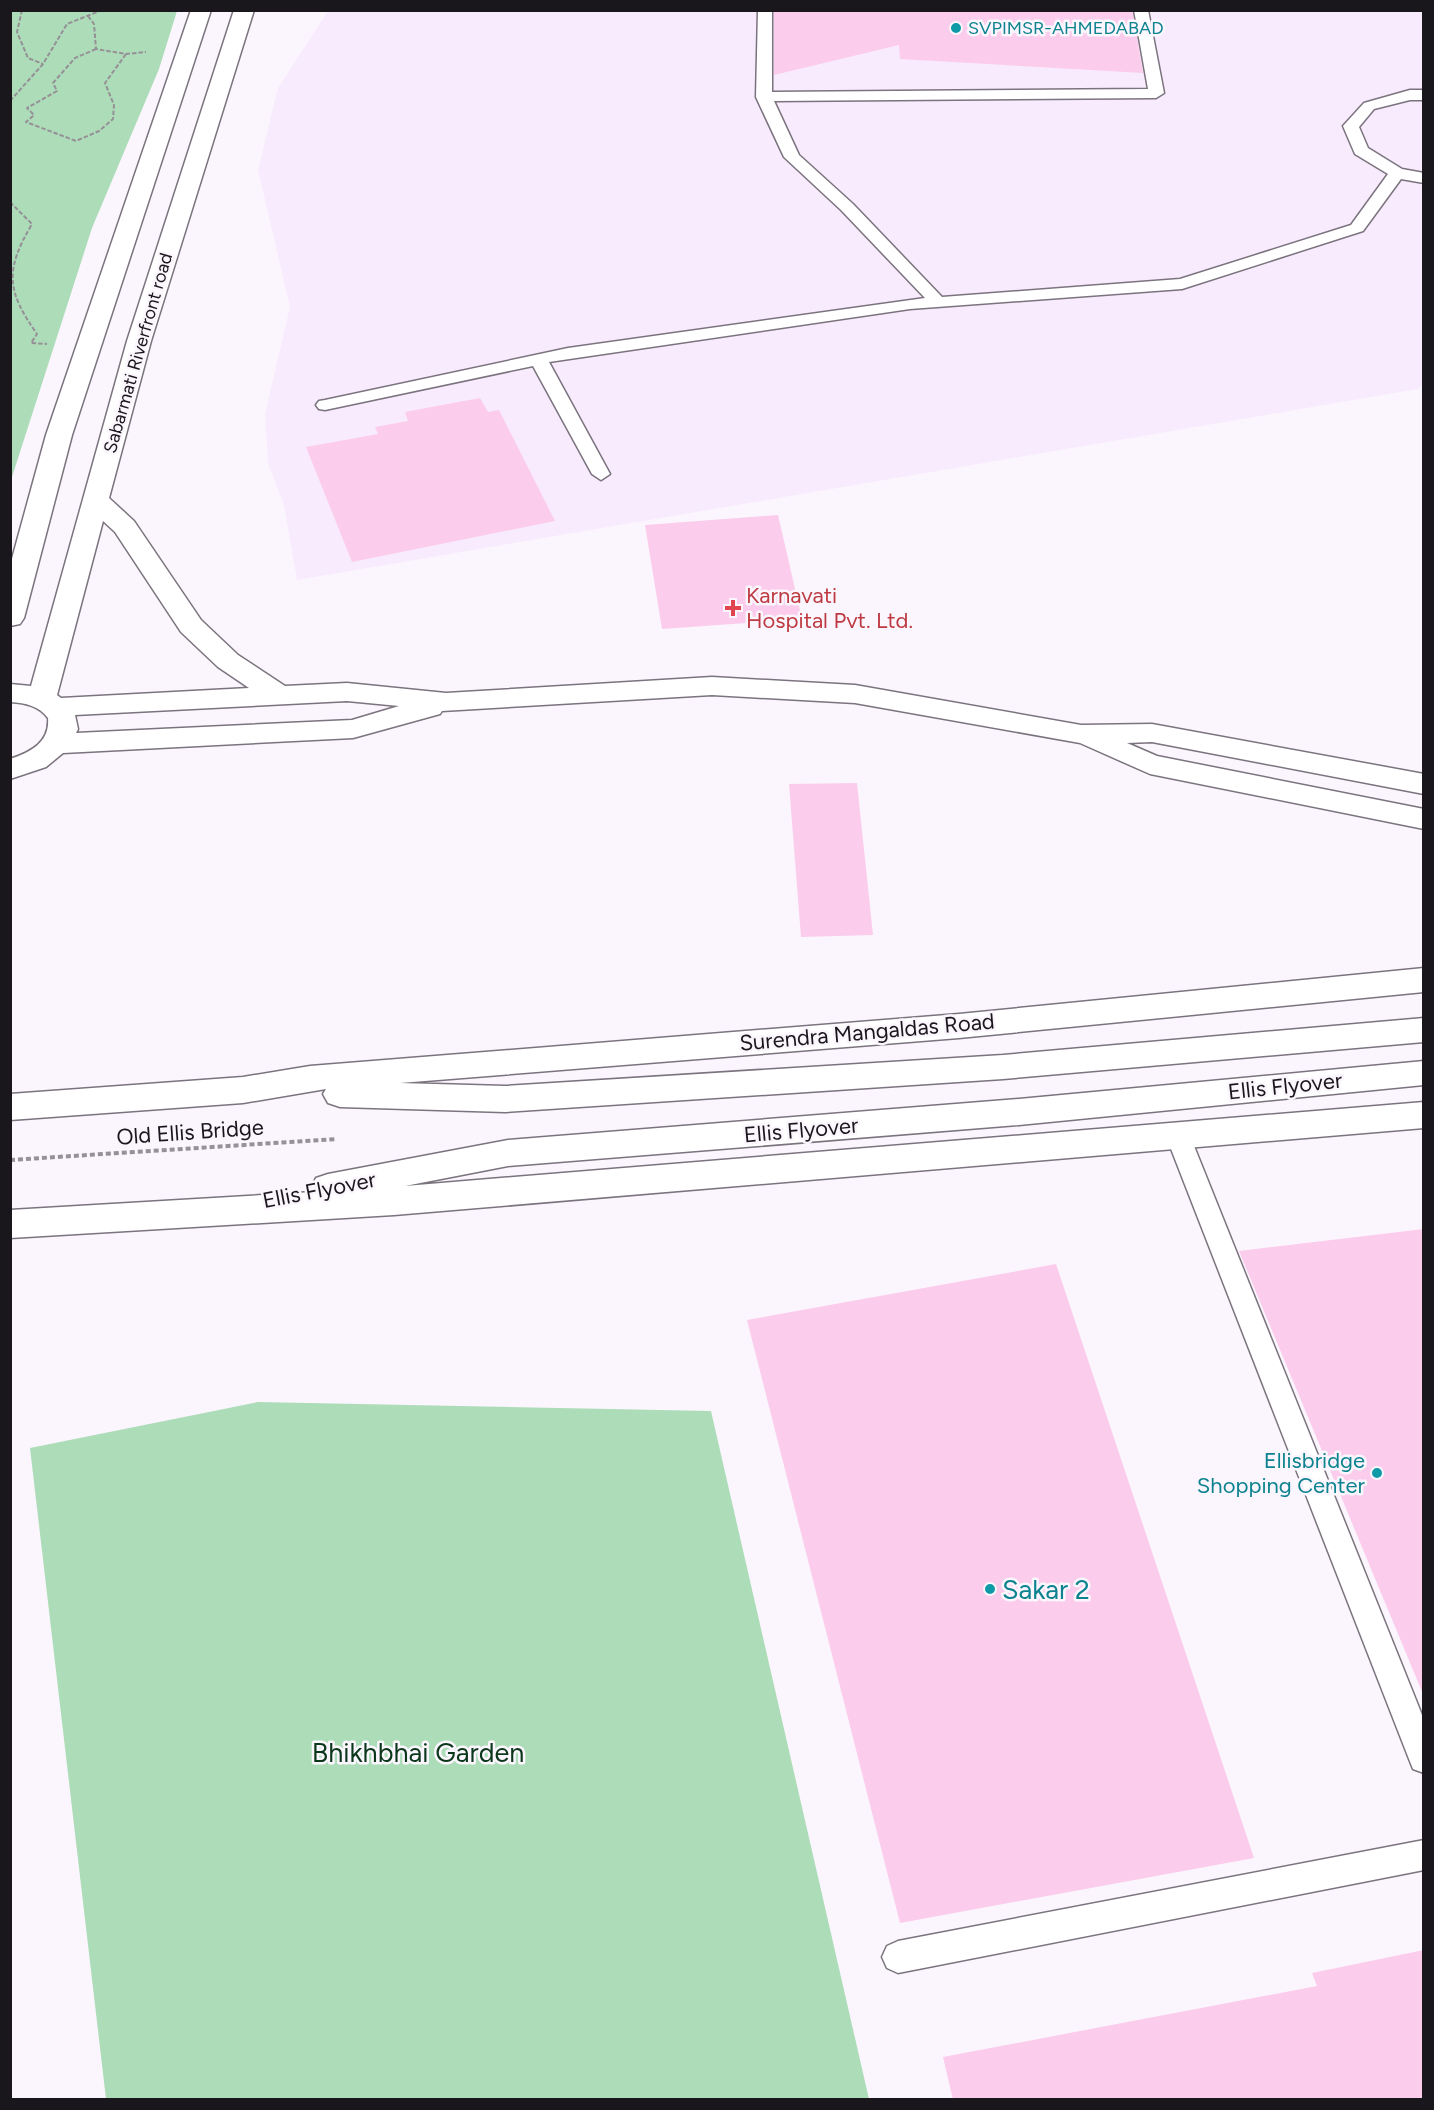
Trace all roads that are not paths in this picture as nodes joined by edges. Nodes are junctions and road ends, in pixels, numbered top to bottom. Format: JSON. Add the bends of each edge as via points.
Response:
{"nodes":[{"id":1,"x":201,"y":10,"type":"edge"},
{"id":2,"x":244,"y":10,"type":"edge"},
{"id":3,"x":765,"y":10,"type":"edge"},
{"id":4,"x":1141,"y":10,"type":"edge"},
{"id":5,"x":1424,"y":95,"type":"edge"},
{"id":6,"x":764,"y":97,"type":"junction"},
{"id":7,"x":1397,"y":172,"type":"junction"},
{"id":8,"x":1424,"y":178,"type":"edge"},
{"id":9,"x":938,"y":302,"type":"junction"},
{"id":10,"x":115,"y":341,"type":"junction"},
{"id":11,"x":538,"y":359,"type":"junction"},
{"id":12,"x":325,"y":405,"type":"dead end"},
{"id":13,"x":601,"y":474,"type":"dead end"},
{"id":14,"x":96,"y":500,"type":"junction"},
{"id":15,"x":10,"y":618,"type":"edge"},
{"id":16,"x":10,"y":693,"type":"edge"},
{"id":17,"x":279,"y":695,"type":"junction"},
{"id":18,"x":49,"y":702,"type":"junction"},
{"id":19,"x":446,"y":702,"type":"junction"},
{"id":20,"x":1081,"y":734,"type":"junction"},
{"id":21,"x":56,"y":744,"type":"junction"},
{"id":22,"x":11,"y":770,"type":"edge"},
{"id":23,"x":1424,"y":784,"type":"edge"},
{"id":24,"x":1424,"y":819,"type":"edge"},
{"id":25,"x":1424,"y":980,"type":"edge"},
{"id":26,"x":1424,"y":1030,"type":"edge"},
{"id":27,"x":1424,"y":1072,"type":"edge"},
{"id":28,"x":243,"y":1090,"type":"junction"},
{"id":29,"x":10,"y":1107,"type":"edge"},
{"id":30,"x":1424,"y":1115,"type":"edge"},
{"id":31,"x":1178,"y":1136,"type":"junction"},
{"id":32,"x":182,"y":1216,"type":"junction"},
{"id":33,"x":10,"y":1224,"type":"edge"},
{"id":34,"x":1424,"y":1759,"type":"edge"},
{"id":35,"x":1424,"y":1855,"type":"edge"},
{"id":36,"x":898,"y":1957,"type":"dead end"}],
"edges":[{"from":1,"to":10,"type":"street","name":"Sabarmati Riverfront road"},
{"from":2,"to":10,"type":"street","name":"Sabarmati Riverfront road"},
{"from":3,"to":6,"type":"lane"},
{"from":4,"to":6,"type":"lane","via":[[1156,93]]},
{"from":5,"to":7,"type":"lane","via":[[1369,106],[1351,126],[1361,151]]},
{"from":6,"to":9,"type":"lane","via":[[792,157],[847,207]]},
{"from":7,"to":8,"type":"lane"},
{"from":7,"to":9,"type":"lane","via":[[1357,228],[1182,284]]},
{"from":9,"to":11,"type":"lane"},
{"from":10,"to":14,"type":"street","name":"Sabarmati Riverfront road"},
{"from":10,"to":15,"type":"street","name":"Sabarmati Riverfront road","via":[[59,435]]},
{"from":11,"to":12,"type":"lane"},
{"from":11,"to":13,"type":"lane"},
{"from":14,"to":17,"type":"street","via":[[125,527],[191,626],[228,661]]},
{"from":14,"to":18,"type":"street","name":"Sabarmati Riverfront road"},
{"from":16,"to":18,"type":"street"},
{"from":17,"to":18,"type":"street"},
{"from":17,"to":19,"type":"street","via":[[347,692]]},
{"from":18,"to":21,"type":"street","via":[[62,713],[64,726]]},
{"from":19,"to":20,"type":"street","via":[[712,686],[855,694]]},
{"from":19,"to":21,"type":"street","via":[[353,729]]},
{"from":20,"to":23,"type":"street","via":[[1152,733]]},
{"from":20,"to":24,"type":"street","via":[[1150,764]]},
{"from":21,"to":22,"type":"street","via":[[32,762]]},
{"from":25,"to":28,"type":"street","name":"Surendra Mangaldas Road","via":[[960,1026],[310,1078]]},
{"from":26,"to":28,"type":"street","name":"Ellis Flyover","via":[[1003,1067],[517,1099]]},
{"from":27,"to":32,"type":"street","name":"Ellis Flyover","via":[[1019,1112],[508,1153]]},
{"from":28,"to":29,"type":"street"},
{"from":30,"to":31,"type":"street"},
{"from":31,"to":32,"type":"street"},
{"from":31,"to":34,"type":"lane"},
{"from":32,"to":33,"type":"street"},
{"from":35,"to":36,"type":"lane"}]}
